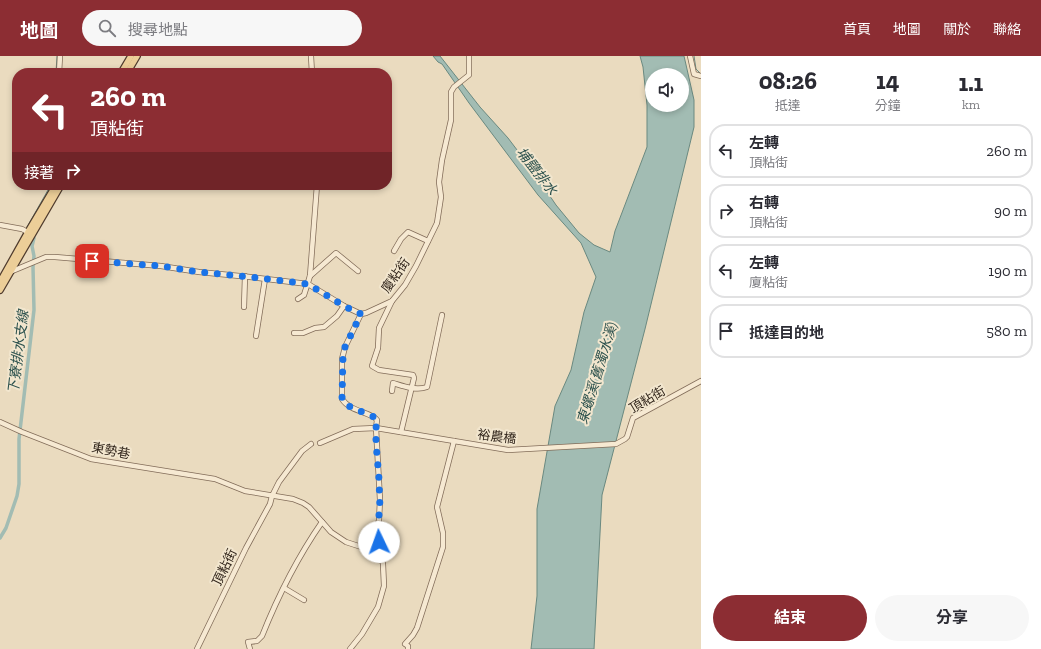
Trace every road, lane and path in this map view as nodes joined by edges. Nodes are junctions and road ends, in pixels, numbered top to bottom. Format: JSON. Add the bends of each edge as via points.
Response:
{"nodes":[{"id":1,"x":60,"y":56,"type":"edge"},
{"id":2,"x":131,"y":56,"type":"edge"},
{"id":3,"x":137,"y":56,"type":"edge"},
{"id":4,"x":311,"y":56,"type":"edge"},
{"id":5,"x":469,"y":56,"type":"edge"},
{"id":6,"x":690,"y":56,"type":"edge"},
{"id":7,"x":59,"y":68,"type":"edge"},
{"id":8,"x":124,"y":68,"type":"edge"},
{"id":9,"x":130,"y":68,"type":"edge"},
{"id":10,"x":312,"y":68,"type":"edge"},
{"id":11,"x":701,"y":76,"type":"edge"},
{"id":12,"x":54,"y":190,"type":"edge"},
{"id":13,"x":317,"y":190,"type":"edge"},
{"id":14,"x":0,"y":225,"type":"edge"},
{"id":15,"x":29,"y":233,"type":"junction"},
{"id":16,"x":428,"y":241,"type":"junction"},
{"id":17,"x":394,"y":251,"type":"dead end"},
{"id":18,"x":358,"y":271,"type":"dead end"},
{"id":19,"x":8,"y":272,"type":"junction"},
{"id":20,"x":245,"y":276,"type":"junction"},
{"id":21,"x":310,"y":276,"type":"junction"},
{"id":22,"x":264,"y":279,"type":"junction"},
{"id":23,"x":0,"y":282,"type":"edge"},
{"id":24,"x":308,"y":284,"type":"junction"},
{"id":25,"x":0,"y":290,"type":"edge"},
{"id":26,"x":298,"y":298,"type":"dead end"},
{"id":27,"x":392,"y":301,"type":"junction"},
{"id":28,"x":344,"y":306,"type":"junction"},
{"id":29,"x":244,"y":307,"type":"dead end"},
{"id":30,"x":361,"y":314,"type":"junction"},
{"id":31,"x":442,"y":315,"type":"dead end"},
{"id":32,"x":294,"y":333,"type":"dead end"},
{"id":33,"x":256,"y":336,"type":"dead end"},
{"id":34,"x":701,"y":381,"type":"edge"},
{"id":35,"x":411,"y":387,"type":"junction"},
{"id":36,"x":392,"y":391,"type":"dead end"},
{"id":37,"x":0,"y":422,"type":"edge"},
{"id":38,"x":376,"y":428,"type":"junction"},
{"id":39,"x":401,"y":432,"type":"junction"},
{"id":40,"x":454,"y":441,"type":"junction"},
{"id":41,"x":320,"y":443,"type":"dead end"},
{"id":42,"x":311,"y":444,"type":"dead end"},
{"id":43,"x":616,"y":444,"type":"joint"},
{"id":44,"x":272,"y":496,"type":"junction"},
{"id":45,"x":322,"y":522,"type":"junction"},
{"id":46,"x":380,"y":554,"type":"junction"},
{"id":47,"x":284,"y":588,"type":"junction"},
{"id":48,"x":304,"y":600,"type":"dead end"},
{"id":49,"x":197,"y":649,"type":"edge"},
{"id":50,"x":250,"y":649,"type":"edge"},
{"id":51,"x":350,"y":649,"type":"edge"},
{"id":52,"x":408,"y":649,"type":"edge"}],
"edges":[{"from":1,"to":7,"type":"street"},
{"from":2,"to":8,"type":"main road"},
{"from":3,"to":9,"type":"main road"},
{"from":4,"to":10,"type":"street"},
{"from":5,"to":16,"type":"street","name":"廈粘街","via":[[469,75],[451,92],[451,120],[439,182],[441,197],[437,223]]},
{"from":6,"to":11,"type":"street","via":[[694,74]]},
{"from":12,"to":15,"type":"main road"},
{"from":13,"to":21,"type":"street"},
{"from":14,"to":15,"type":"street"},
{"from":15,"to":19,"type":"main road"},
{"from":16,"to":17,"type":"street","via":[[408,232]]},
{"from":16,"to":27,"type":"street","name":"廈粘街","via":[[405,286]]},
{"from":18,"to":21,"type":"street","via":[[336,253]]},
{"from":19,"to":20,"type":"street","via":[[33,261],[55,257]]},
{"from":19,"to":23,"type":"main road"},
{"from":19,"to":25,"type":"main road"},
{"from":20,"to":22,"type":"street"},
{"from":20,"to":29,"type":"street"},
{"from":21,"to":24,"type":"street"},
{"from":22,"to":24,"type":"street"},
{"from":22,"to":33,"type":"street"},
{"from":24,"to":26,"type":"street","via":[[304,295]]},
{"from":24,"to":28,"type":"street"},
{"from":27,"to":30,"type":"street","name":"廈粘街"},
{"from":27,"to":35,"type":"street","via":[[379,328],[378,348],[372,366],[379,370],[413,375]]},
{"from":28,"to":30,"type":"street"},
{"from":28,"to":32,"type":"street","via":[[324,327]]},
{"from":30,"to":38,"type":"street","via":[[345,347],[342,399],[356,410],[375,416]]},
{"from":31,"to":35,"type":"street","via":[[427,386]]},
{"from":34,"to":43,"type":"street","name":"頂粘街","via":[[633,418],[627,437]]},
{"from":35,"to":36,"type":"street","via":[[393,383]]},
{"from":35,"to":39,"type":"street"},
{"from":37,"to":44,"type":"street","name":"東勢巷","via":[[91,459],[215,479],[245,492]]},
{"from":38,"to":39,"type":"street","name":"裕農橋"},
{"from":38,"to":41,"type":"street","via":[[353,429]]},
{"from":38,"to":46,"type":"street","via":[[380,500],[377,527]]},
{"from":39,"to":40,"type":"street","name":"裕農橋"},
{"from":40,"to":43,"type":"street","name":"裕農橋","via":[[508,450]]},
{"from":40,"to":52,"type":"street","via":[[437,507],[443,533],[443,547],[417,628],[405,644]]},
{"from":42,"to":44,"type":"street","name":"頂粘街","via":[[287,470]]},
{"from":44,"to":45,"type":"street","via":[[303,503]]},
{"from":44,"to":49,"type":"street","name":"頂粘街"},
{"from":45,"to":46,"type":"street","via":[[346,542]]},
{"from":45,"to":47,"type":"street","via":[[308,542]]},
{"from":46,"to":51,"type":"street","via":[[384,572],[382,596],[370,621]]},
{"from":47,"to":48,"type":"street"},
{"from":47,"to":50,"type":"street","via":[[278,595],[262,636],[257,641],[248,642]]}]}
